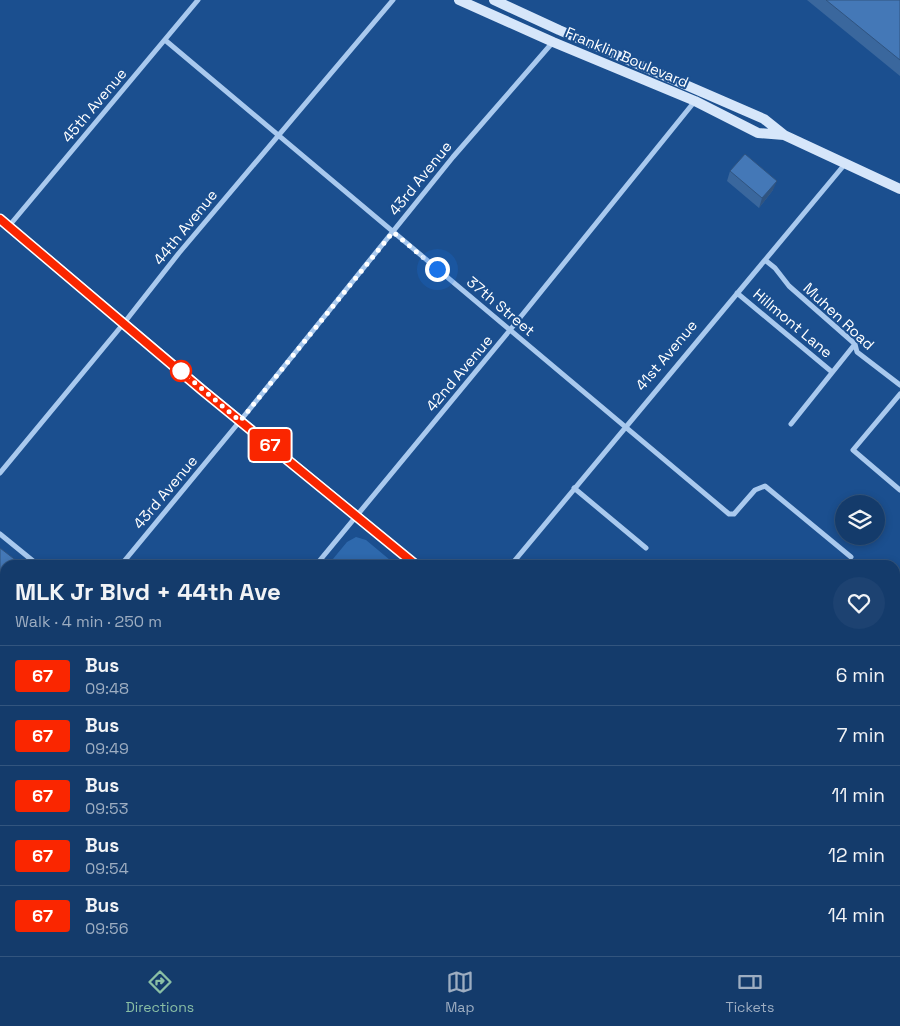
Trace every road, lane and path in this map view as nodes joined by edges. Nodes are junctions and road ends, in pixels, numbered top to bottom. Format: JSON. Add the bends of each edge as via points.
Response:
{"nodes":[{"id":1,"x":198,"y":0,"type":"edge"},
{"id":2,"x":393,"y":0,"type":"edge"},
{"id":3,"x":459,"y":0,"type":"edge"},
{"id":4,"x":494,"y":0,"type":"edge"},
{"id":5,"x":164,"y":40,"type":"junction"},
{"id":6,"x":553,"y":42,"type":"junction"},
{"id":7,"x":695,"y":102,"type":"junction"},
{"id":8,"x":784,"y":134,"type":"junction"},
{"id":9,"x":276,"y":136,"type":"junction"},
{"id":10,"x":845,"y":163,"type":"junction"},
{"id":11,"x":900,"y":189,"type":"edge"},
{"id":12,"x":0,"y":219,"type":"edge"},
{"id":13,"x":9,"y":226,"type":"junction"},
{"id":14,"x":393,"y":232,"type":"junction"},
{"id":15,"x":765,"y":260,"type":"junction"},
{"id":16,"x":737,"y":293,"type":"junction"},
{"id":17,"x":124,"y":323,"type":"junction"},
{"id":18,"x":510,"y":330,"type":"junction"},
{"id":19,"x":855,"y":344,"type":"junction"},
{"id":20,"x":832,"y":372,"type":"junction"},
{"id":21,"x":900,"y":385,"type":"edge"},
{"id":22,"x":900,"y":394,"type":"edge"},
{"id":23,"x":240,"y":421,"type":"junction"},
{"id":24,"x":790,"y":424,"type":"dead end"},
{"id":25,"x":626,"y":426,"type":"junction"},
{"id":26,"x":0,"y":473,"type":"edge"},
{"id":27,"x":574,"y":488,"type":"junction"},
{"id":28,"x":900,"y":490,"type":"edge"},
{"id":29,"x":356,"y":516,"type":"junction"},
{"id":30,"x":0,"y":534,"type":"edge"},
{"id":31,"x":646,"y":548,"type":"dead end"},
{"id":32,"x":852,"y":557,"type":"dead end"},
{"id":33,"x":32,"y":560,"type":"edge"},
{"id":34,"x":125,"y":560,"type":"edge"},
{"id":35,"x":320,"y":560,"type":"edge"},
{"id":36,"x":410,"y":560,"type":"edge"},
{"id":37,"x":515,"y":560,"type":"edge"}],
"edges":[{"from":1,"to":5,"type":"street","name":"45th Avenue"},
{"from":2,"to":9,"type":"street","name":"44th Avenue"},
{"from":3,"to":6,"type":"main road","name":"Franklin Boulevard"},
{"from":4,"to":8,"type":"main road","name":"Franklin Boulevard","via":[[764,119]]},
{"from":5,"to":9,"type":"street","name":"37th Street"},
{"from":5,"to":13,"type":"street","name":"45th Avenue"},
{"from":6,"to":7,"type":"main road","name":"Franklin Boulevard"},
{"from":6,"to":14,"type":"street","name":"43rd Avenue"},
{"from":7,"to":8,"type":"main road","name":"Franklin Boulevard","via":[[758,133]]},
{"from":7,"to":18,"type":"street","name":"42nd Avenue"},
{"from":8,"to":10,"type":"main road","name":"Franklin Boulevard"},
{"from":9,"to":14,"type":"street","name":"37th Street"},
{"from":9,"to":17,"type":"street","name":"44th Avenue"},
{"from":10,"to":11,"type":"main road","name":"Franklin Boulevard"},
{"from":10,"to":15,"type":"street","name":"41st Avenue"},
{"from":12,"to":13,"type":"main road"},
{"from":13,"to":17,"type":"main road"},
{"from":14,"to":18,"type":"street","name":"37th Street"},
{"from":14,"to":23,"type":"street","name":"43rd Avenue"},
{"from":15,"to":16,"type":"street","name":"41st Avenue"},
{"from":15,"to":19,"type":"street","name":"Muhen Road","via":[[789,286]]},
{"from":16,"to":20,"type":"street","name":"Hillmont Lane"},
{"from":16,"to":25,"type":"street","name":"41st Avenue"},
{"from":17,"to":23,"type":"main road"},
{"from":17,"to":26,"type":"street","name":"44th Avenue"},
{"from":18,"to":25,"type":"street","name":"37th Street"},
{"from":18,"to":29,"type":"street","name":"42nd Avenue"},
{"from":19,"to":20,"type":"street","name":"Hillmont Lane"},
{"from":19,"to":21,"type":"street","name":"Muhen Road","via":[[857,352]]},
{"from":20,"to":24,"type":"street","name":"Hillmont Lane"},
{"from":22,"to":28,"type":"street","via":[[853,450]]},
{"from":23,"to":29,"type":"main road"},
{"from":23,"to":34,"type":"street","name":"43rd Avenue"},
{"from":25,"to":27,"type":"street","name":"41st Avenue"},
{"from":25,"to":32,"type":"street","name":"37th Street","via":[[729,514],[734,514],[754,490],[764,486]]},
{"from":27,"to":31,"type":"street"},
{"from":27,"to":37,"type":"street","name":"41st Avenue"},
{"from":29,"to":35,"type":"street","name":"42nd Avenue"},
{"from":29,"to":36,"type":"main road"},
{"from":30,"to":33,"type":"street"}]}
